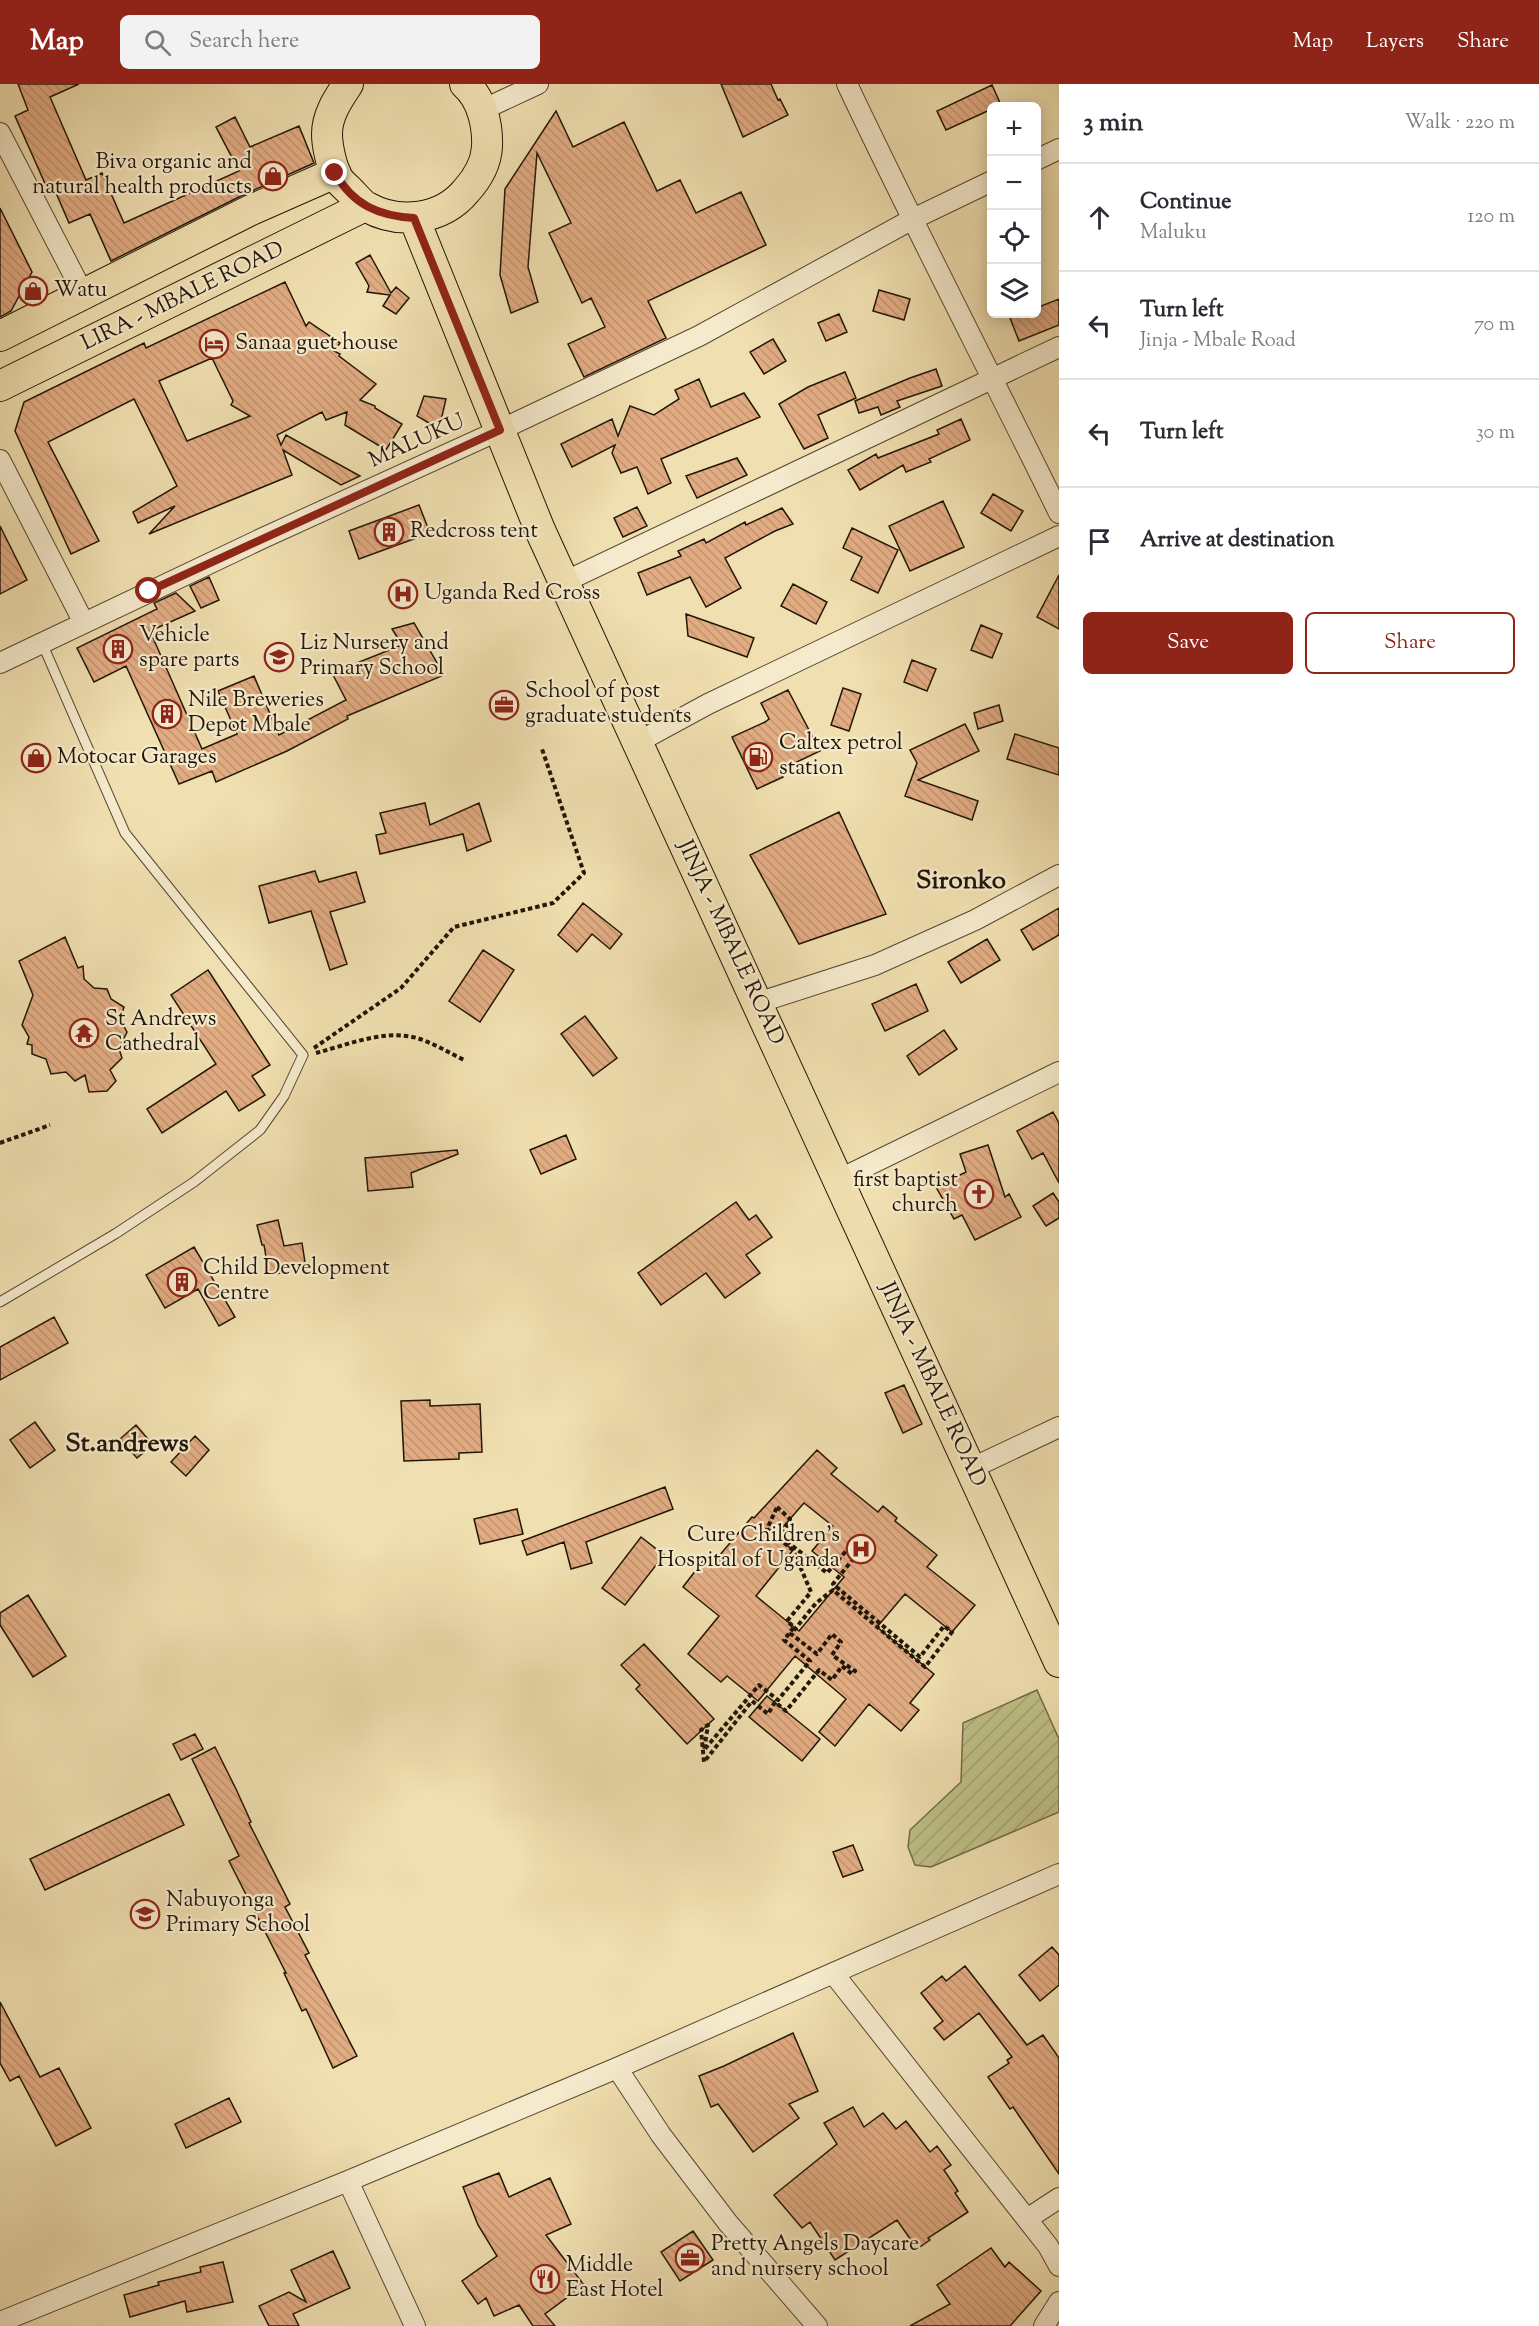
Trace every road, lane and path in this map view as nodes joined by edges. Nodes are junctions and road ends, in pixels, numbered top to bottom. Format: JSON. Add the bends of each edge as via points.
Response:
{"nodes":[{"id":1,"x":348,"y":84,"type":"edge"},
{"id":2,"x":465,"y":84,"type":"edge"},
{"id":3,"x":538,"y":84,"type":"edge"},
{"id":4,"x":847,"y":84,"type":"edge"},
{"id":5,"x":482,"y":110,"type":"junction"},
{"id":6,"x":0,"y":133,"type":"edge"},
{"id":7,"x":1059,"y":149,"type":"edge"},
{"id":8,"x":1041,"y":158,"type":"edge"},
{"id":9,"x":335,"y":173,"type":"junction"},
{"id":10,"x":987,"y":183,"type":"edge"},
{"id":11,"x":365,"y":206,"type":"junction"},
{"id":12,"x":414,"y":218,"type":"junction"},
{"id":13,"x":911,"y":220,"type":"junction"},
{"id":14,"x":84,"y":295,"type":"junction"},
{"id":15,"x":0,"y":336,"type":"edge"},
{"id":16,"x":1059,"y":347,"type":"edge"},
{"id":17,"x":994,"y":380,"type":"junction"},
{"id":18,"x":0,"y":386,"type":"edge"},
{"id":19,"x":500,"y":430,"type":"junction"},
{"id":20,"x":0,"y":460,"type":"edge"},
{"id":21,"x":1059,"y":513,"type":"edge"},
{"id":22,"x":1059,"y":536,"type":"edge"},
{"id":23,"x":564,"y":582,"type":"junction"},
{"id":24,"x":84,"y":623,"type":"junction"},
{"id":25,"x":42,"y":643,"type":"junction"},
{"id":26,"x":0,"y":663,"type":"edge"},
{"id":27,"x":638,"y":742,"type":"junction"},
{"id":28,"x":542,"y":749,"type":"dead end"},
{"id":29,"x":1059,"y":875,"type":"edge"},
{"id":30,"x":757,"y":1003,"type":"junction"},
{"id":31,"x":303,"y":1055,"type":"junction"},
{"id":32,"x":464,"y":1060,"type":"dead end"},
{"id":33,"x":1059,"y":1072,"type":"edge"},
{"id":34,"x":50,"y":1125,"type":"dead end"},
{"id":35,"x":0,"y":1143,"type":"edge"},
{"id":36,"x":838,"y":1180,"type":"junction"},
{"id":37,"x":0,"y":1302,"type":"edge"},
{"id":38,"x":1059,"y":1427,"type":"edge"},
{"id":39,"x":970,"y":1469,"type":"junction"},
{"id":40,"x":1059,"y":1662,"type":"edge"},
{"id":41,"x":775,"y":1702,"type":"joint"},
{"id":42,"x":1059,"y":1874,"type":"edge"},
{"id":43,"x":833,"y":1973,"type":"junction"},
{"id":44,"x":617,"y":2068,"type":"junction"},
{"id":45,"x":348,"y":2181,"type":"junction"},
{"id":46,"x":1059,"y":2198,"type":"edge"},
{"id":47,"x":1027,"y":2219,"type":"junction"},
{"id":48,"x":1059,"y":2266,"type":"edge"},
{"id":49,"x":1059,"y":2302,"type":"edge"},
{"id":50,"x":0,"y":2322,"type":"edge"},
{"id":51,"x":415,"y":2326,"type":"edge"},
{"id":52,"x":818,"y":2326,"type":"edge"},
{"id":53,"x":1044,"y":2326,"type":"edge"}],
"edges":[{"from":1,"to":9,"type":"main road","via":[[333,106],[327,133]]},
{"from":2,"to":5,"type":"main road"},
{"from":3,"to":5,"type":"street"},
{"from":4,"to":13,"type":"street"},
{"from":5,"to":12,"type":"main road","via":[[488,132],[487,152],[477,178],[459,200],[442,211]]},
{"from":6,"to":14,"type":"street"},
{"from":7,"to":8,"type":"street"},
{"from":9,"to":11,"type":"main road"},
{"from":9,"to":14,"type":"main road","name":"LIRA - MBALE ROAD","via":[[251,210]]},
{"from":10,"to":13,"type":"street","name":"MALUKU"},
{"from":11,"to":12,"type":"main road","via":[[391,217]]},
{"from":11,"to":18,"type":"main road","name":"LIRA - MBALE ROAD"},
{"from":12,"to":19,"type":"main road","name":"JINJA - MBALE ROAD"},
{"from":13,"to":17,"type":"street"},
{"from":13,"to":19,"type":"street","name":"MALUKU","via":[[699,336]]},
{"from":14,"to":15,"type":"main road","name":"LIRA - MBALE ROAD"},
{"from":16,"to":17,"type":"street"},
{"from":17,"to":21,"type":"street"},
{"from":17,"to":23,"type":"street"},
{"from":19,"to":23,"type":"main road","name":"JINJA - MBALE ROAD"},
{"from":19,"to":24,"type":"street","name":"MALUKU"},
{"from":20,"to":24,"type":"street"},
{"from":22,"to":27,"type":"street","via":[[708,704]]},
{"from":23,"to":27,"type":"main road","name":"JINJA - MBALE ROAD"},
{"from":24,"to":25,"type":"street","name":"MALUKU"},
{"from":25,"to":26,"type":"street","name":"MALUKU"},
{"from":25,"to":31,"type":"lane","via":[[124,833]]},
{"from":27,"to":30,"type":"main road","name":"JINJA - MBALE ROAD"},
{"from":28,"to":31,"type":"path","via":[[584,873],[553,903],[454,927],[401,988]]},
{"from":29,"to":30,"type":"street","via":[[975,920],[875,965]]},
{"from":30,"to":36,"type":"main road","name":"JINJA - MBALE ROAD"},
{"from":31,"to":32,"type":"path","via":[[344,1044],[405,1036]]},
{"from":31,"to":37,"type":"lane","via":[[284,1096],[260,1130],[194,1182]]},
{"from":33,"to":36,"type":"street"},
{"from":34,"to":35,"type":"path"},
{"from":36,"to":39,"type":"main road","name":"JINJA - MBALE ROAD"},
{"from":38,"to":39,"type":"street"},
{"from":39,"to":40,"type":"main road","name":"JINJA - MBALE ROAD"},
{"from":41,"to":41,"type":"path","via":[[768,1714],[752,1701],[704,1762],[701,1730],[708,1725],[704,1750],[759,1685],[778,1700],[810,1661],[784,1640],[794,1627],[786,1621],[811,1592],[793,1551],[767,1530],[777,1507],[790,1519],[781,1537],[827,1573],[853,1542],[861,1549],[833,1584],[920,1657],[944,1626],[952,1632],[925,1667],[833,1590],[816,1603],[791,1634],[817,1654],[832,1634],[841,1642],[832,1654],[855,1671],[852,1674],[842,1666],[832,1680],[819,1670],[786,1711]]},
{"from":42,"to":43,"type":"street"},
{"from":43,"to":44,"type":"street"},
{"from":43,"to":47,"type":"street"},
{"from":44,"to":45,"type":"street"},
{"from":44,"to":52,"type":"street","via":[[661,2135],[728,2223]]},
{"from":45,"to":50,"type":"street"},
{"from":45,"to":51,"type":"street"},
{"from":46,"to":47,"type":"street"},
{"from":47,"to":48,"type":"street"},
{"from":49,"to":53,"type":"street"}]}
